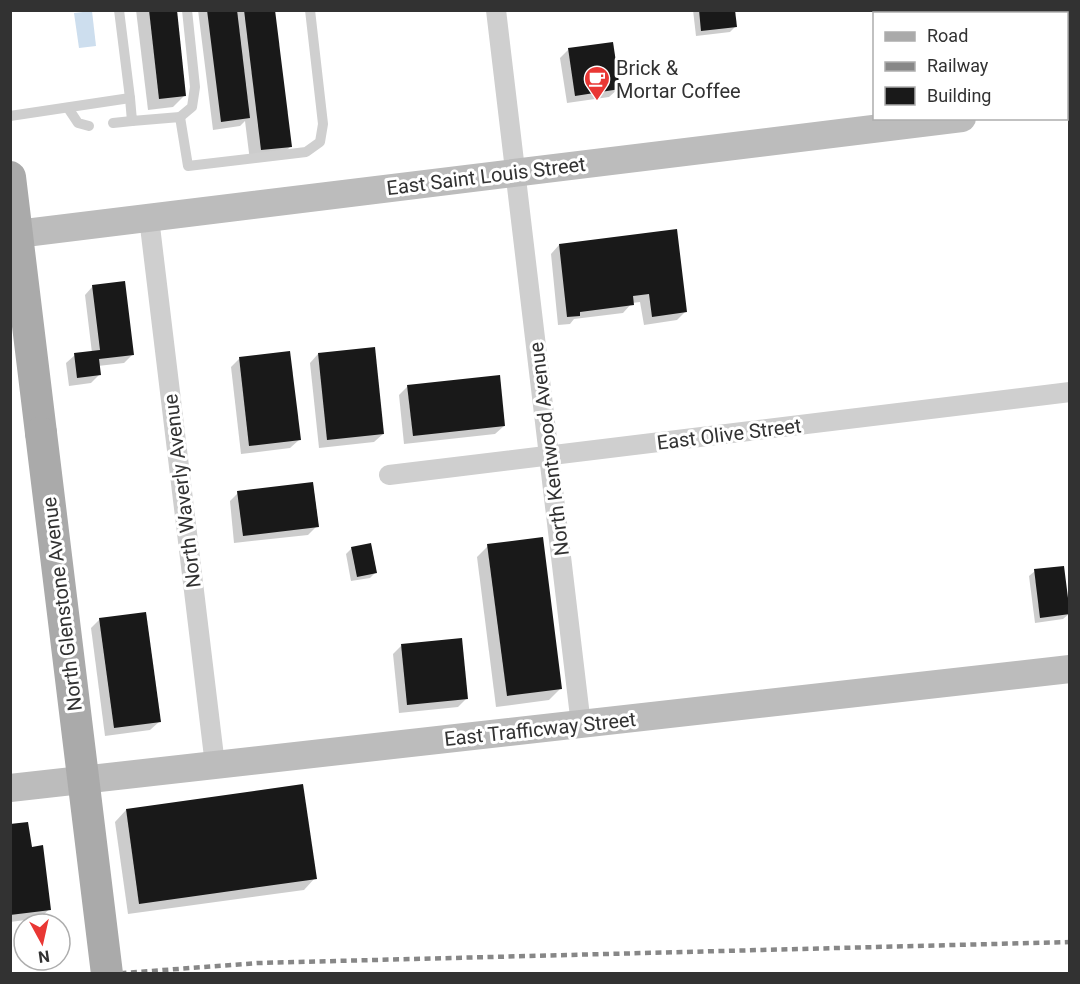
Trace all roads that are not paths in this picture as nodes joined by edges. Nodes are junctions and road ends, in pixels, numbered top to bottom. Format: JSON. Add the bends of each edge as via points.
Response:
{"nodes":[{"id":1,"x":119,"y":10,"type":"edge"},
{"id":2,"x":187,"y":10,"type":"edge"},
{"id":3,"x":310,"y":10,"type":"edge"},
{"id":4,"x":496,"y":10,"type":"edge"},
{"id":5,"x":130,"y":98,"type":"junction"},
{"id":6,"x":68,"y":108,"type":"junction"},
{"id":7,"x":10,"y":116,"type":"edge"},
{"id":8,"x":180,"y":117,"type":"junction"},
{"id":9,"x":946,"y":120,"type":"edge"},
{"id":10,"x":132,"y":121,"type":"junction"},
{"id":11,"x":113,"y":123,"type":"dead end"},
{"id":12,"x":89,"y":126,"type":"dead end"},
{"id":13,"x":516,"y":173,"type":"junction"},
{"id":14,"x":10,"y":177,"type":"edge"},
{"id":15,"x":149,"y":218,"type":"junction"},
{"id":16,"x":14,"y":235,"type":"edge"},
{"id":17,"x":1070,"y":392,"type":"edge"},
{"id":18,"x":550,"y":456,"type":"junction"},
{"id":19,"x":389,"y":475,"type":"dead end"},
{"id":20,"x":1070,"y":669,"type":"edge"},
{"id":21,"x":581,"y":725,"type":"junction"},
{"id":22,"x":215,"y":765,"type":"junction"},
{"id":23,"x":10,"y":788,"type":"edge"},
{"id":24,"x":107,"y":974,"type":"edge"}],
"edges":[{"from":1,"to":5,"type":"lane"},
{"from":2,"to":8,"type":"lane","via":[[195,87],[192,107]]},
{"from":3,"to":8,"type":"lane","via":[[323,124],[320,142],[306,152],[188,166]]},
{"from":4,"to":13,"type":"street","name":"North Kentwood Avenue"},
{"from":5,"to":6,"type":"lane"},
{"from":5,"to":10,"type":"lane"},
{"from":6,"to":7,"type":"lane"},
{"from":6,"to":12,"type":"lane","via":[[78,123]]},
{"from":8,"to":10,"type":"lane"},
{"from":9,"to":13,"type":"main road","name":"East Saint Louis Street"},
{"from":10,"to":11,"type":"lane"},
{"from":13,"to":15,"type":"main road","name":"East Saint Louis Street"},
{"from":13,"to":18,"type":"street","name":"North Kentwood Avenue"},
{"from":14,"to":16,"type":"main road","name":"North Glenstone Avenue"},
{"from":15,"to":16,"type":"main road","name":"East Saint Louis Street"},
{"from":15,"to":22,"type":"street","name":"North Waverly Avenue"},
{"from":16,"to":24,"type":"main road","name":"North Glenstone Avenue","bridge":true},
{"from":17,"to":18,"type":"street","name":"East Olive Street"},
{"from":18,"to":19,"type":"street","name":"East Olive Street"},
{"from":18,"to":21,"type":"street","name":"North Kentwood Avenue"},
{"from":20,"to":21,"type":"main road","name":"East Trafficway Street"},
{"from":21,"to":22,"type":"main road","name":"East Trafficway Street"},
{"from":22,"to":23,"type":"main road","name":"East Trafficway Street"}]}
